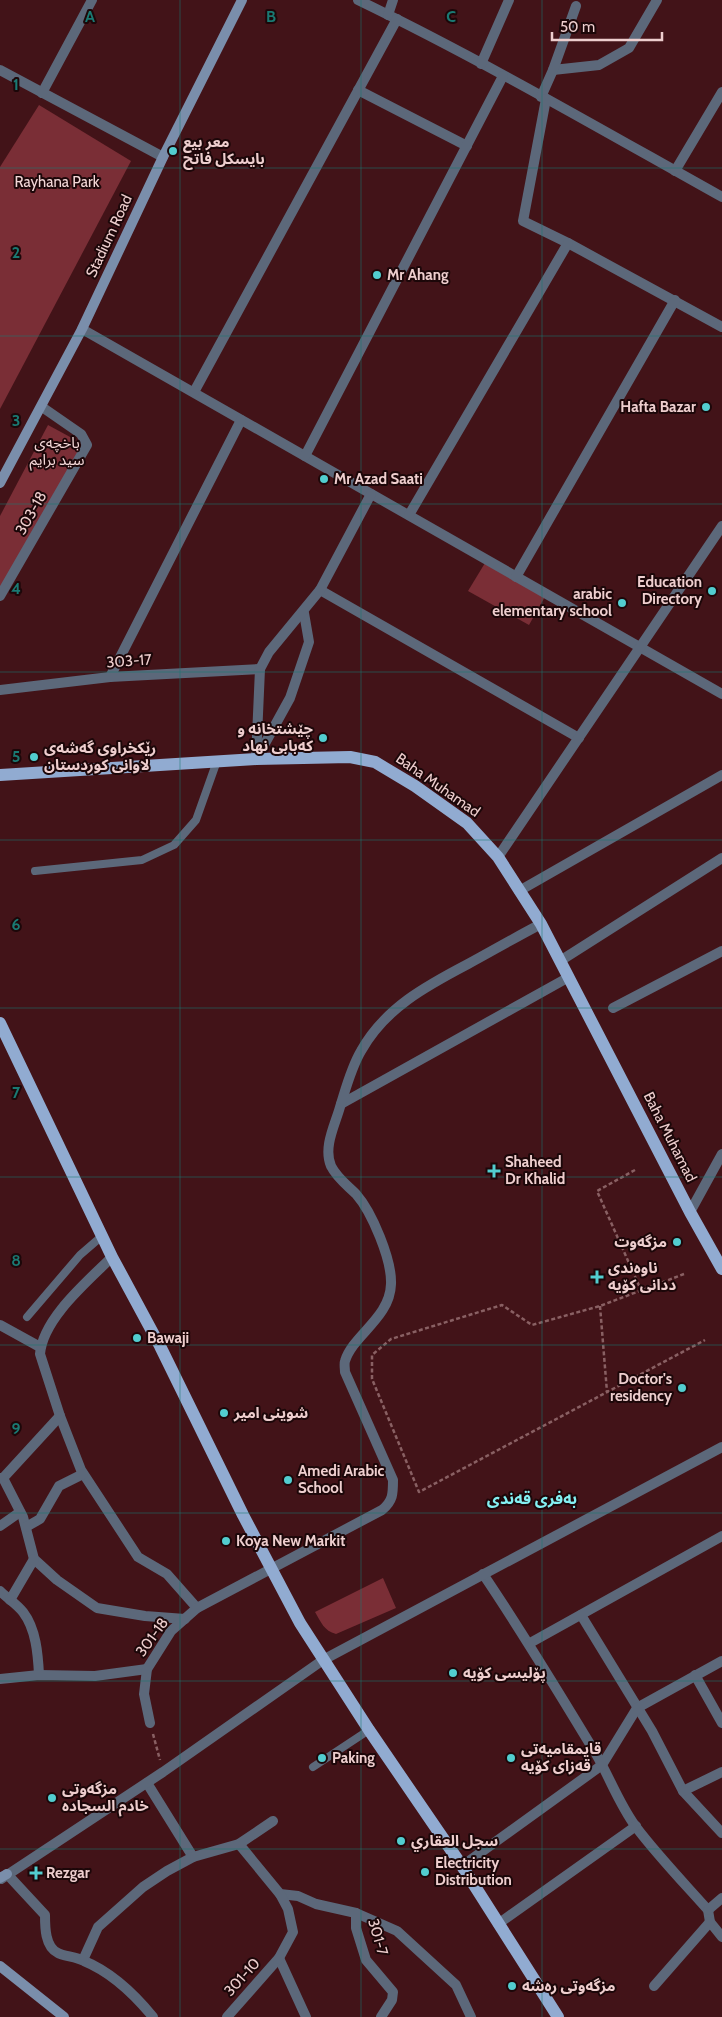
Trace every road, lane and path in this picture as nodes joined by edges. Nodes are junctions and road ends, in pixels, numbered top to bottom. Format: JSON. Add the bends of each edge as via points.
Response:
{"nodes":[{"id":1,"x":92,"y":0,"type":"edge"},
{"id":2,"x":242,"y":0,"type":"edge"},
{"id":3,"x":358,"y":0,"type":"edge"},
{"id":4,"x":393,"y":0,"type":"edge"},
{"id":5,"x":509,"y":0,"type":"edge"},
{"id":6,"x":657,"y":0,"type":"edge"},
{"id":7,"x":576,"y":6,"type":"dead end"},
{"id":8,"x":392,"y":17,"type":"junction"},
{"id":9,"x":481,"y":64,"type":"junction"},
{"id":10,"x":0,"y":70,"type":"edge"},
{"id":11,"x":553,"y":70,"type":"junction"},
{"id":12,"x":503,"y":76,"type":"junction"},
{"id":13,"x":358,"y":90,"type":"junction"},
{"id":14,"x":42,"y":92,"type":"junction"},
{"id":15,"x":722,"y":92,"type":"edge"},
{"id":16,"x":544,"y":98,"type":"junction"},
{"id":17,"x":467,"y":146,"type":"junction"},
{"id":18,"x":162,"y":157,"type":"junction"},
{"id":19,"x":675,"y":171,"type":"junction"},
{"id":20,"x":722,"y":197,"type":"edge"},
{"id":21,"x":568,"y":243,"type":"junction"},
{"id":22,"x":676,"y":300,"type":"junction"},
{"id":23,"x":722,"y":326,"type":"edge"},
{"id":24,"x":82,"y":329,"type":"junction"},
{"id":25,"x":194,"y":392,"type":"junction"},
{"id":26,"x":42,"y":407,"type":"junction"},
{"id":27,"x":241,"y":420,"type":"junction"},
{"id":28,"x":305,"y":456,"type":"junction"},
{"id":29,"x":0,"y":483,"type":"edge"},
{"id":30,"x":371,"y":494,"type":"junction"},
{"id":31,"x":409,"y":515,"type":"junction"},
{"id":32,"x":722,"y":526,"type":"edge"},
{"id":33,"x":516,"y":577,"type":"junction"},
{"id":34,"x":320,"y":590,"type":"junction"},
{"id":35,"x":0,"y":596,"type":"edge"},
{"id":36,"x":304,"y":613,"type":"junction"},
{"id":37,"x":640,"y":648,"type":"junction"},
{"id":38,"x":260,"y":669,"type":"junction"},
{"id":39,"x":110,"y":677,"type":"junction"},
{"id":40,"x":0,"y":690,"type":"edge"},
{"id":41,"x":722,"y":694,"type":"edge"},
{"id":42,"x":579,"y":738,"type":"junction"},
{"id":43,"x":256,"y":759,"type":"junction"},
{"id":44,"x":217,"y":761,"type":"junction"},
{"id":45,"x":0,"y":775,"type":"edge"},
{"id":46,"x":722,"y":775,"type":"edge"},
{"id":47,"x":498,"y":857,"type":"junction"},
{"id":48,"x":722,"y":858,"type":"edge"},
{"id":49,"x":35,"y":871,"type":"dead end"},
{"id":50,"x":519,"y":891,"type":"junction"},
{"id":51,"x":541,"y":924,"type":"junction"},
{"id":52,"x":722,"y":951,"type":"edge"},
{"id":53,"x":560,"y":961,"type":"junction"},
{"id":54,"x":569,"y":977,"type":"junction"},
{"id":55,"x":612,"y":1008,"type":"dead end"},
{"id":56,"x":0,"y":1024,"type":"edge"},
{"id":57,"x":341,"y":1104,"type":"junction"},
{"id":58,"x":722,"y":1154,"type":"edge"},
{"id":59,"x":635,"y":1170,"type":"dead end"},
{"id":60,"x":690,"y":1212,"type":"junction"},
{"id":61,"x":102,"y":1236,"type":"junction"},
{"id":62,"x":112,"y":1257,"type":"junction"},
{"id":63,"x":722,"y":1269,"type":"edge"},
{"id":64,"x":684,"y":1274,"type":"dead end"},
{"id":65,"x":641,"y":1290,"type":"junction"},
{"id":66,"x":600,"y":1306,"type":"junction"},
{"id":67,"x":27,"y":1317,"type":"dead end"},
{"id":68,"x":0,"y":1325,"type":"edge"},
{"id":69,"x":705,"y":1340,"type":"dead end"},
{"id":70,"x":40,"y":1347,"type":"junction"},
{"id":71,"x":607,"y":1392,"type":"junction"},
{"id":72,"x":60,"y":1416,"type":"junction"},
{"id":73,"x":722,"y":1448,"type":"edge"},
{"id":74,"x":83,"y":1474,"type":"junction"},
{"id":75,"x":1,"y":1478,"type":"edge"},
{"id":76,"x":20,"y":1512,"type":"junction"},
{"id":77,"x":0,"y":1526,"type":"edge"},
{"id":78,"x":26,"y":1527,"type":"junction"},
{"id":79,"x":722,"y":1536,"type":"edge"},
{"id":80,"x":34,"y":1559,"type":"junction"},
{"id":81,"x":272,"y":1570,"type":"junction"},
{"id":82,"x":483,"y":1574,"type":"junction"},
{"id":83,"x":0,"y":1591,"type":"edge"},
{"id":84,"x":10,"y":1600,"type":"junction"},
{"id":85,"x":197,"y":1608,"type":"junction"},
{"id":86,"x":581,"y":1615,"type":"junction"},
{"id":87,"x":185,"y":1619,"type":"junction"},
{"id":88,"x":530,"y":1643,"type":"junction"},
{"id":89,"x":323,"y":1660,"type":"junction"},
{"id":90,"x":722,"y":1660,"type":"edge"},
{"id":91,"x":146,"y":1669,"type":"junction"},
{"id":92,"x":39,"y":1675,"type":"junction"},
{"id":93,"x":695,"y":1676,"type":"junction"},
{"id":94,"x":0,"y":1678,"type":"edge"},
{"id":95,"x":637,"y":1708,"type":"junction"},
{"id":96,"x":150,"y":1723,"type":"joint"},
{"id":97,"x":722,"y":1723,"type":"edge"},
{"id":98,"x":369,"y":1730,"type":"junction"},
{"id":99,"x":602,"y":1765,"type":"junction"},
{"id":100,"x":313,"y":1766,"type":"dead end"},
{"id":101,"x":164,"y":1772,"type":"junction"},
{"id":102,"x":721,"y":1774,"type":"edge"},
{"id":103,"x":146,"y":1783,"type":"junction"},
{"id":104,"x":683,"y":1791,"type":"junction"},
{"id":105,"x":273,"y":1820,"type":"dead end"},
{"id":106,"x":636,"y":1826,"type":"junction"},
{"id":107,"x":722,"y":1833,"type":"edge"},
{"id":108,"x":239,"y":1844,"type":"junction"},
{"id":109,"x":193,"y":1857,"type":"junction"},
{"id":110,"x":462,"y":1866,"type":"junction"},
{"id":111,"x":2,"y":1878,"type":"edge"},
{"id":112,"x":280,"y":1894,"type":"junction"},
{"id":113,"x":722,"y":1898,"type":"edge"},
{"id":114,"x":708,"y":1910,"type":"junction"},
{"id":115,"x":356,"y":1913,"type":"junction"},
{"id":116,"x":710,"y":1922,"type":"junction"},
{"id":117,"x":498,"y":1924,"type":"junction"},
{"id":118,"x":722,"y":1937,"type":"edge"},
{"id":119,"x":279,"y":1958,"type":"junction"},
{"id":120,"x":83,"y":1960,"type":"junction"},
{"id":121,"x":0,"y":1966,"type":"edge"},
{"id":122,"x":654,"y":1986,"type":"dead end"},
{"id":123,"x":64,"y":2017,"type":"edge"},
{"id":124,"x":152,"y":2017,"type":"edge"},
{"id":125,"x":227,"y":2017,"type":"edge"},
{"id":126,"x":306,"y":2017,"type":"edge"},
{"id":127,"x":381,"y":2017,"type":"edge"},
{"id":128,"x":471,"y":2017,"type":"edge"},
{"id":129,"x":558,"y":2017,"type":"edge"}],
"edges":[{"from":1,"to":14,"type":"street"},
{"from":2,"to":18,"type":"main road","name":"Stadium Road"},
{"from":3,"to":8,"type":"street"},
{"from":4,"to":8,"type":"street"},
{"from":5,"to":9,"type":"street"},
{"from":6,"to":11,"type":"street","via":[[629,48],[598,65]]},
{"from":7,"to":11,"type":"street"},
{"from":8,"to":9,"type":"street"},
{"from":8,"to":13,"type":"street"},
{"from":9,"to":12,"type":"street"},
{"from":10,"to":14,"type":"street"},
{"from":11,"to":16,"type":"street"},
{"from":12,"to":16,"type":"street"},
{"from":12,"to":17,"type":"street"},
{"from":13,"to":17,"type":"street"},
{"from":13,"to":25,"type":"street"},
{"from":14,"to":18,"type":"street"},
{"from":15,"to":19,"type":"street"},
{"from":16,"to":19,"type":"street"},
{"from":16,"to":21,"type":"street","via":[[523,221]]},
{"from":17,"to":28,"type":"street"},
{"from":18,"to":24,"type":"main road","name":"Stadium Road"},
{"from":19,"to":20,"type":"street"},
{"from":21,"to":22,"type":"street"},
{"from":21,"to":31,"type":"street"},
{"from":22,"to":23,"type":"street"},
{"from":22,"to":33,"type":"street"},
{"from":24,"to":25,"type":"street"},
{"from":24,"to":26,"type":"main road","name":"Stadium Road"},
{"from":25,"to":27,"type":"street"},
{"from":26,"to":29,"type":"main road","name":"Stadium Road"},
{"from":26,"to":35,"type":"street","name":"303-18","via":[[81,434],[87,445]]},
{"from":27,"to":28,"type":"street"},
{"from":27,"to":39,"type":"street"},
{"from":28,"to":30,"type":"street"},
{"from":30,"to":31,"type":"street"},
{"from":30,"to":34,"type":"street"},
{"from":31,"to":33,"type":"street"},
{"from":32,"to":37,"type":"street"},
{"from":33,"to":37,"type":"street"},
{"from":34,"to":36,"type":"street"},
{"from":34,"to":42,"type":"street"},
{"from":36,"to":38,"type":"street","via":[[269,652]]},
{"from":36,"to":43,"type":"street","via":[[309,642],[290,698]]},
{"from":37,"to":41,"type":"street"},
{"from":37,"to":42,"type":"street"},
{"from":38,"to":39,"type":"street","name":"303-17"},
{"from":38,"to":43,"type":"street"},
{"from":39,"to":40,"type":"street","name":"303-17"},
{"from":42,"to":47,"type":"street"},
{"from":43,"to":44,"type":"main road","name":"Baha Muhamad"},
{"from":43,"to":47,"type":"main road","name":"Baha Muhamad","via":[[350,757],[375,762],[467,823]]},
{"from":44,"to":45,"type":"main road","name":"Baha Muhamad"},
{"from":44,"to":49,"type":"lane","via":[[196,820],[174,845],[142,860]]},
{"from":46,"to":50,"type":"street"},
{"from":47,"to":50,"type":"main road","name":"Baha Muhamad"},
{"from":48,"to":53,"type":"street"},
{"from":50,"to":51,"type":"main road","name":"Baha Muhamad"},
{"from":51,"to":53,"type":"main road","name":"Baha Muhamad"},
{"from":51,"to":57,"type":"street","name":"301-18","via":[[420,990],[397,1007],[377,1027],[361,1051]]},
{"from":52,"to":55,"type":"street"},
{"from":53,"to":54,"type":"main road","name":"Baha Muhamad"},
{"from":54,"to":57,"type":"street"},
{"from":54,"to":60,"type":"main road","name":"Baha Muhamad"},
{"from":56,"to":61,"type":"main road"},
{"from":57,"to":81,"type":"street","name":"301-18","via":[[329,1144],[330,1163],[362,1203],[378,1230],[390,1270],[391,1286],[376,1321],[345,1362],[345,1372],[393,1480],[393,1494],[390,1504],[382,1510]]},
{"from":58,"to":60,"type":"street"},
{"from":59,"to":65,"type":"path","via":[[597,1191]]},
{"from":60,"to":63,"type":"main road","name":"Baha Muhamad"},
{"from":61,"to":62,"type":"main road"},
{"from":61,"to":67,"type":"lane","via":[[80,1255]]},
{"from":62,"to":70,"type":"street","via":[[70,1298],[56,1316]]},
{"from":62,"to":81,"type":"main road"},
{"from":64,"to":65,"type":"path"},
{"from":65,"to":66,"type":"path"},
{"from":66,"to":71,"type":"path"},
{"from":66,"to":71,"type":"path","via":[[532,1325],[502,1305],[391,1339],[372,1355],[372,1380],[420,1492]]},
{"from":68,"to":70,"type":"street"},
{"from":69,"to":71,"type":"path"},
{"from":70,"to":72,"type":"street"},
{"from":72,"to":74,"type":"street"},
{"from":72,"to":75,"type":"street"},
{"from":73,"to":82,"type":"street"},
{"from":74,"to":78,"type":"street","via":[[59,1486],[40,1519]]},
{"from":74,"to":85,"type":"street","via":[[138,1556],[167,1574]]},
{"from":75,"to":76,"type":"street"},
{"from":76,"to":77,"type":"street"},
{"from":76,"to":78,"type":"street"},
{"from":78,"to":80,"type":"street"},
{"from":79,"to":86,"type":"street"},
{"from":80,"to":84,"type":"street"},
{"from":80,"to":87,"type":"street","via":[[97,1608]]},
{"from":81,"to":85,"type":"street","name":"301-18"},
{"from":81,"to":89,"type":"main road"},
{"from":82,"to":88,"type":"street"},
{"from":82,"to":89,"type":"street"},
{"from":83,"to":84,"type":"street"},
{"from":84,"to":92,"type":"street","via":[[30,1624]]},
{"from":85,"to":87,"type":"street","name":"301-18"},
{"from":86,"to":88,"type":"street"},
{"from":86,"to":95,"type":"street"},
{"from":87,"to":91,"type":"street","name":"301-18","via":[[171,1632]]},
{"from":88,"to":99,"type":"street"},
{"from":89,"to":98,"type":"main road"},
{"from":89,"to":101,"type":"street"},
{"from":90,"to":93,"type":"street"},
{"from":91,"to":92,"type":"street","via":[[95,1676]]},
{"from":91,"to":96,"type":"street","name":"301-18","via":[[144,1694]]},
{"from":92,"to":94,"type":"street"},
{"from":93,"to":95,"type":"street"},
{"from":93,"to":97,"type":"street"},
{"from":95,"to":99,"type":"street"},
{"from":95,"to":104,"type":"street"},
{"from":96,"to":101,"type":"path"},
{"from":98,"to":100,"type":"lane"},
{"from":98,"to":110,"type":"main road"},
{"from":99,"to":106,"type":"street","via":[[618,1800]]},
{"from":99,"to":110,"type":"street"},
{"from":101,"to":103,"type":"street"},
{"from":102,"to":104,"type":"street"},
{"from":103,"to":109,"type":"street"},
{"from":103,"to":111,"type":"street"},
{"from":104,"to":107,"type":"street"},
{"from":105,"to":108,"type":"street"},
{"from":106,"to":114,"type":"street"},
{"from":106,"to":117,"type":"street"},
{"from":108,"to":109,"type":"street"},
{"from":108,"to":112,"type":"street","name":"301-10"},
{"from":109,"to":120,"type":"street","via":[[143,1887],[98,1927]]},
{"from":110,"to":117,"type":"main road"},
{"from":111,"to":120,"type":"street","via":[[45,1915],[45,1932],[58,1953]]},
{"from":112,"to":115,"type":"street"},
{"from":112,"to":119,"type":"street","name":"301-10","via":[[288,1909],[293,1932]]},
{"from":113,"to":114,"type":"street"},
{"from":114,"to":116,"type":"street"},
{"from":115,"to":127,"type":"street","name":"301-7","via":[[356,1928],[366,1960],[393,1992],[392,2000]]},
{"from":115,"to":128,"type":"street","via":[[397,1931],[431,1961],[456,1985]]},
{"from":116,"to":118,"type":"street"},
{"from":116,"to":122,"type":"street"},
{"from":117,"to":129,"type":"main road"},
{"from":119,"to":125,"type":"street","name":"301-10"},
{"from":119,"to":126,"type":"street"},
{"from":120,"to":124,"type":"street","via":[[98,1967],[138,1998]]},
{"from":121,"to":123,"type":"main road"}]}
